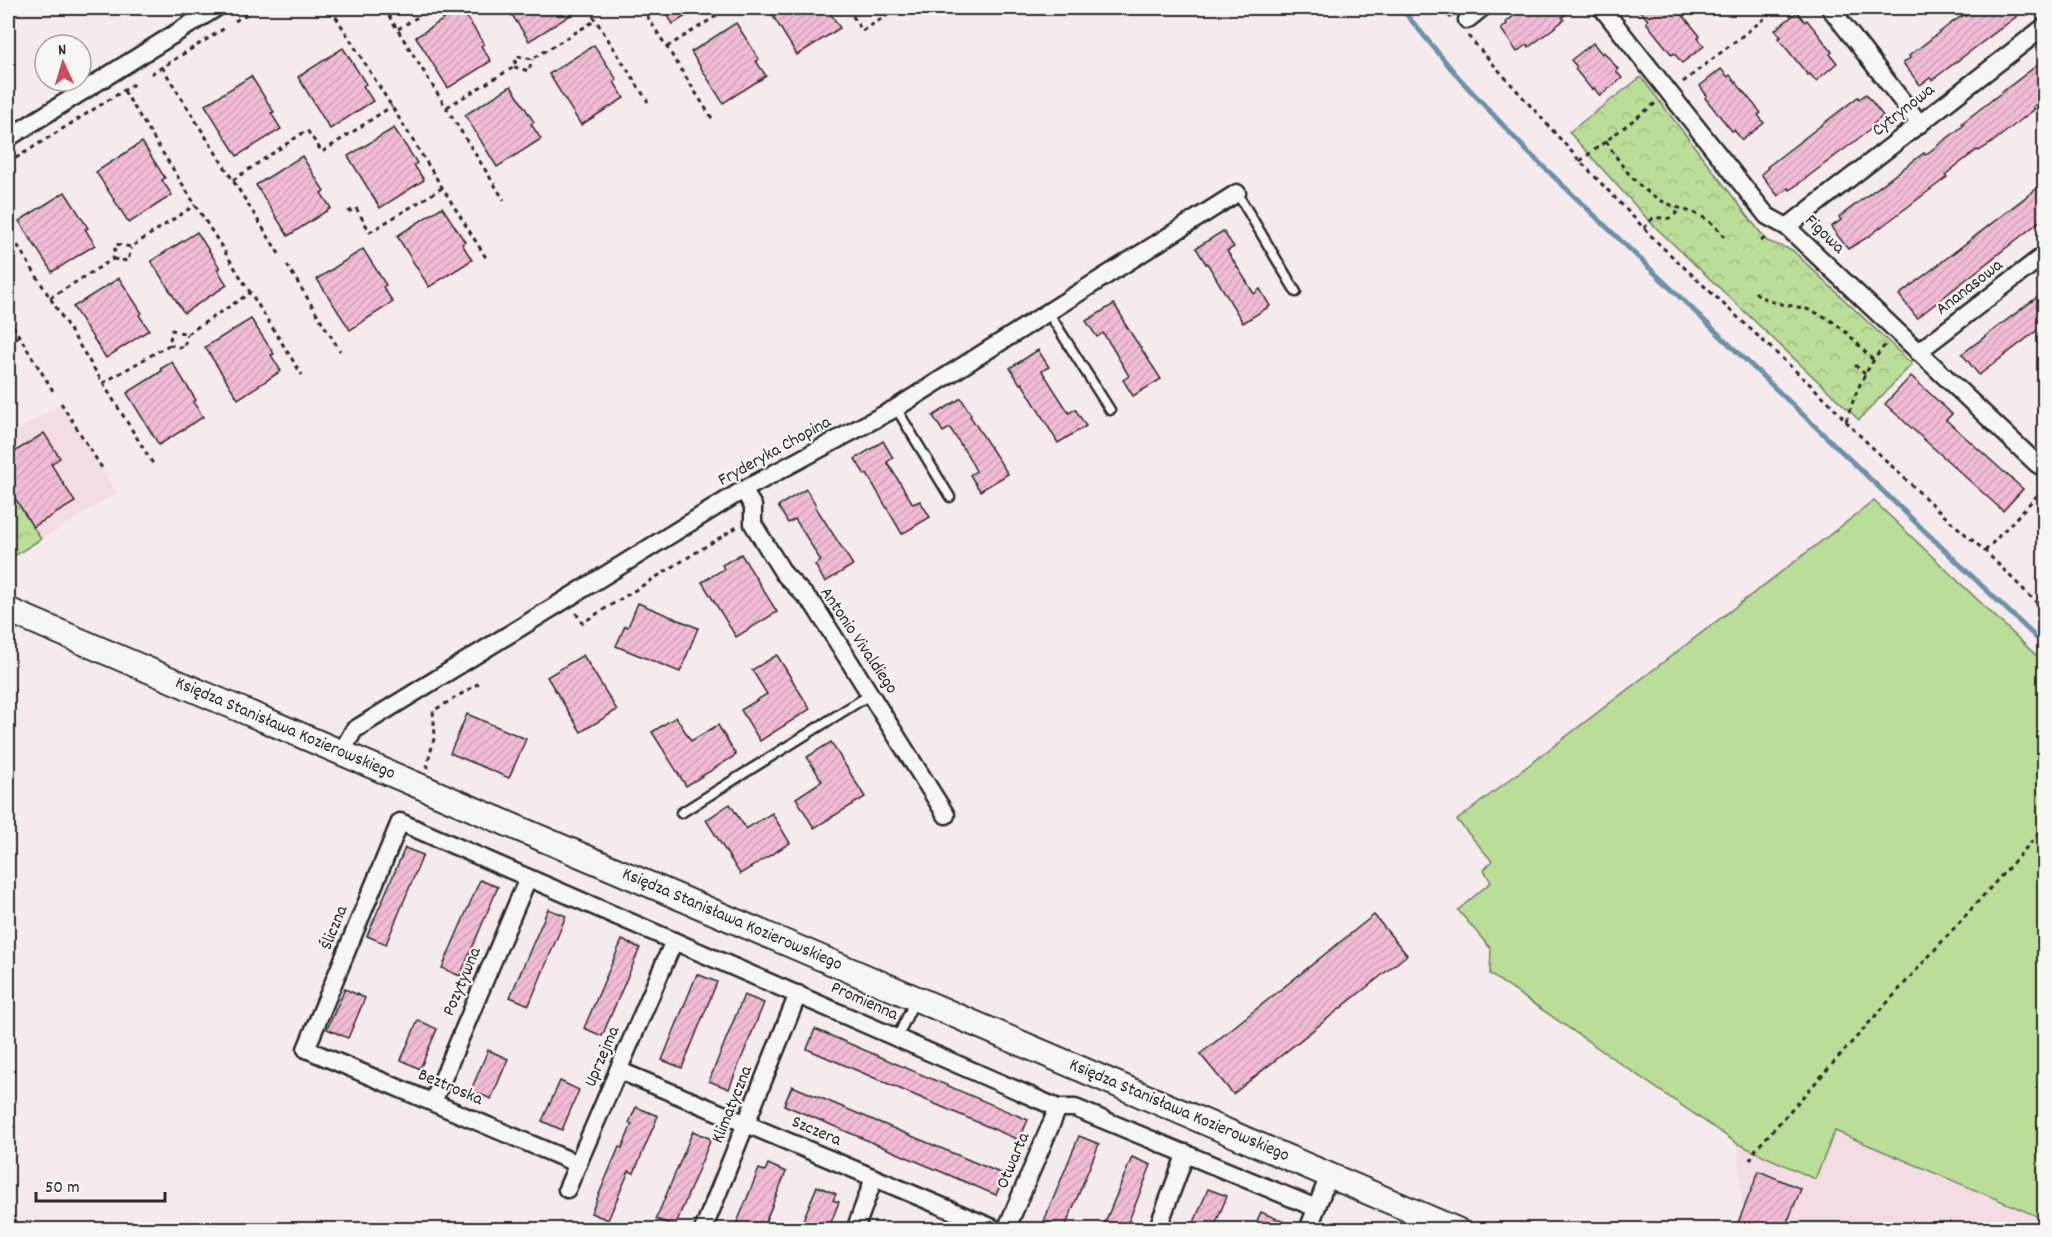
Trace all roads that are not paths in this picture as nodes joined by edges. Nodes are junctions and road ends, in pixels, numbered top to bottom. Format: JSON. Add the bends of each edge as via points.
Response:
{"nodes":[{"id":1,"x":216,"y":8,"type":"edge"},
{"id":2,"x":1482,"y":8,"type":"edge"},
{"id":3,"x":1602,"y":8,"type":"edge"},
{"id":4,"x":1830,"y":8,"type":"edge"},
{"id":5,"x":1462,"y":24,"type":"road end"},
{"id":6,"x":2044,"y":27,"type":"edge"},
{"id":7,"x":1920,"y":124,"type":"junction"},
{"id":8,"x":8,"y":138,"type":"edge"},
{"id":9,"x":1237,"y":193,"type":"joint"},
{"id":10,"x":1787,"y":226,"type":"junction"},
{"id":11,"x":2044,"y":255,"type":"edge"},
{"id":12,"x":1296,"y":291,"type":"dead end"},
{"id":13,"x":1048,"y":312,"type":"junction"},
{"id":14,"x":1918,"y":352,"type":"junction"},
{"id":15,"x":896,"y":408,"type":"junction"},
{"id":16,"x":1110,"y":410,"type":"dead end"},
{"id":17,"x":2044,"y":468,"type":"edge"},
{"id":18,"x":743,"y":490,"type":"junction"},
{"id":19,"x":950,"y":497,"type":"dead end"},
{"id":20,"x":8,"y":610,"type":"edge"},
{"id":21,"x":871,"y":694,"type":"junction"},
{"id":22,"x":341,"y":753,"type":"junction"},
{"id":23,"x":681,"y":813,"type":"dead end"},
{"id":24,"x":946,"y":815,"type":"dead end"},
{"id":25,"x":400,"y":822,"type":"joint"},
{"id":26,"x":528,"y":878,"type":"junction"},
{"id":27,"x":674,"y":941,"type":"junction"},
{"id":28,"x":798,"y":994,"type":"junction"},
{"id":29,"x":915,"y":998,"type":"junction"},
{"id":30,"x":897,"y":1038,"type":"junction"},
{"id":31,"x":306,"y":1049,"type":"joint"},
{"id":32,"x":618,"y":1070,"type":"junction"},
{"id":33,"x":433,"y":1102,"type":"junction"},
{"id":34,"x":1058,"y":1108,"type":"junction"},
{"id":35,"x":746,"y":1124,"type":"junction"},
{"id":36,"x":1186,"y":1153,"type":"junction"},
{"id":37,"x":578,"y":1164,"type":"junction"},
{"id":38,"x":1329,"y":1175,"type":"junction"},
{"id":39,"x":874,"y":1178,"type":"junction"},
{"id":40,"x":567,"y":1190,"type":"dead end"},
{"id":41,"x":1316,"y":1208,"type":"junction"},
{"id":42,"x":703,"y":1230,"type":"edge"},
{"id":43,"x":855,"y":1230,"type":"edge"},
{"id":44,"x":998,"y":1230,"type":"edge"},
{"id":45,"x":1006,"y":1230,"type":"edge"},
{"id":46,"x":1156,"y":1230,"type":"edge"},
{"id":47,"x":1308,"y":1230,"type":"edge"},
{"id":48,"x":1457,"y":1230,"type":"edge"}],
"edges":[{"from":1,"to":8,"type":"street"},
{"from":2,"to":5,"type":"street"},
{"from":3,"to":10,"type":"street","name":"Figowa","via":[[1767,216]]},
{"from":4,"to":7,"type":"street"},
{"from":6,"to":7,"type":"street","name":"Cytrynowa"},
{"from":7,"to":10,"type":"street","name":"Cytrynowa"},
{"from":9,"to":12,"type":"lane"},
{"from":9,"to":13,"type":"street","name":"Fryderyka Chopina"},
{"from":10,"to":14,"type":"street","name":"Figowa"},
{"from":11,"to":14,"type":"street","name":"Ananasowa"},
{"from":13,"to":15,"type":"street","name":"Fryderyka Chopina"},
{"from":13,"to":16,"type":"lane"},
{"from":14,"to":17,"type":"street","name":"Figowa"},
{"from":15,"to":18,"type":"street","name":"Fryderyka Chopina"},
{"from":15,"to":19,"type":"lane"},
{"from":18,"to":21,"type":"street","name":"Antonio Vivaldiego","via":[[753,506],[753,524],[784,574],[814,605]]},
{"from":18,"to":22,"type":"street","name":"Fryderyka Chopina","via":[[354,730]]},
{"from":20,"to":22,"type":"street","name":"Księdza Stanisława Kozierowskiego"},
{"from":21,"to":23,"type":"lane"},
{"from":21,"to":24,"type":"street","name":"Antonio Vivaldiego"},
{"from":22,"to":29,"type":"street","name":"Księdza Stanisława Kozierowskiego"},
{"from":25,"to":26,"type":"street","name":"Promienna"},
{"from":25,"to":31,"type":"street","name":"Śliczna"},
{"from":26,"to":27,"type":"street","name":"Promienna"},
{"from":26,"to":33,"type":"street","name":"Pozytywna"},
{"from":27,"to":28,"type":"street","name":"Promienna"},
{"from":27,"to":32,"type":"street","name":"Uprzejma"},
{"from":28,"to":30,"type":"street","name":"Promienna"},
{"from":28,"to":35,"type":"street","name":"Klimatyczna"},
{"from":29,"to":30,"type":"lane"},
{"from":29,"to":38,"type":"street","name":"Księdza Stanisława Kozierowskiego"},
{"from":30,"to":34,"type":"street","name":"Promienna"},
{"from":31,"to":33,"type":"street","name":"Beztroska"},
{"from":32,"to":35,"type":"street","name":"Szczera"},
{"from":32,"to":37,"type":"street","name":"Uprzejma"},
{"from":33,"to":37,"type":"street","name":"Beztroska"},
{"from":34,"to":36,"type":"street","name":"Promienna","via":[[1075,1108]]},
{"from":34,"to":45,"type":"street","name":"Otwarta"},
{"from":35,"to":39,"type":"street","name":"Szczera"},
{"from":35,"to":42,"type":"street","name":"Klimatyczna"},
{"from":36,"to":41,"type":"street","name":"Promienna"},
{"from":36,"to":46,"type":"street"},
{"from":37,"to":40,"type":"street","name":"Uprzejma"},
{"from":38,"to":41,"type":"street"},
{"from":38,"to":48,"type":"street","name":"Księdza Stanisława Kozierowskiego"},
{"from":39,"to":43,"type":"street"},
{"from":39,"to":44,"type":"street","name":"Szczera"},
{"from":41,"to":47,"type":"street"}]}
